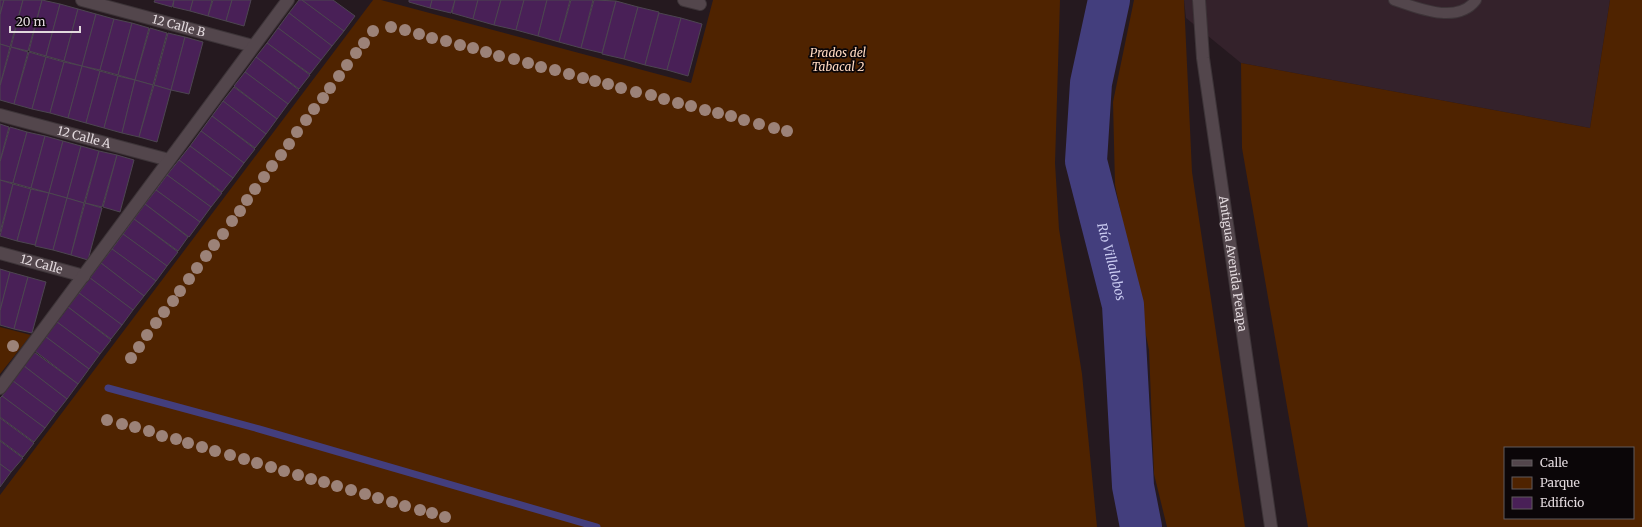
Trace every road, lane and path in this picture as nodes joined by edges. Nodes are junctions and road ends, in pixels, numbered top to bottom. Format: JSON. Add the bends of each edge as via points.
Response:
{"nodes":[{"id":1,"x":82,"y":0,"type":"edge"},
{"id":2,"x":288,"y":0,"type":"edge"},
{"id":3,"x":684,"y":0,"type":"edge"},
{"id":4,"x":1199,"y":0,"type":"edge"},
{"id":5,"x":1394,"y":0,"type":"edge"},
{"id":6,"x":1476,"y":0,"type":"edge"},
{"id":7,"x":700,"y":4,"type":"dead end"},
{"id":8,"x":253,"y":46,"type":"junction"},
{"id":9,"x":0,"y":115,"type":"edge"},
{"id":10,"x":169,"y":160,"type":"junction"},
{"id":11,"x":0,"y":253,"type":"edge"},
{"id":12,"x":84,"y":276,"type":"junction"},
{"id":13,"x":0,"y":388,"type":"edge"},
{"id":14,"x":1272,"y":527,"type":"edge"}],
"edges":[{"from":1,"to":8,"type":"street","name":"12 Calle B"},
{"from":2,"to":8,"type":"street"},
{"from":3,"to":7,"type":"street"},
{"from":4,"to":14,"type":"street","name":"Antigua Avenida Petapa","via":[[1204,58]]},
{"from":5,"to":6,"type":"lane","via":[[1448,14],[1465,10]]},
{"from":8,"to":10,"type":"street"},
{"from":9,"to":10,"type":"street","name":"12 Calle A"},
{"from":10,"to":12,"type":"street"},
{"from":11,"to":12,"type":"street","name":"12 Calle"},
{"from":12,"to":13,"type":"street"}]}
